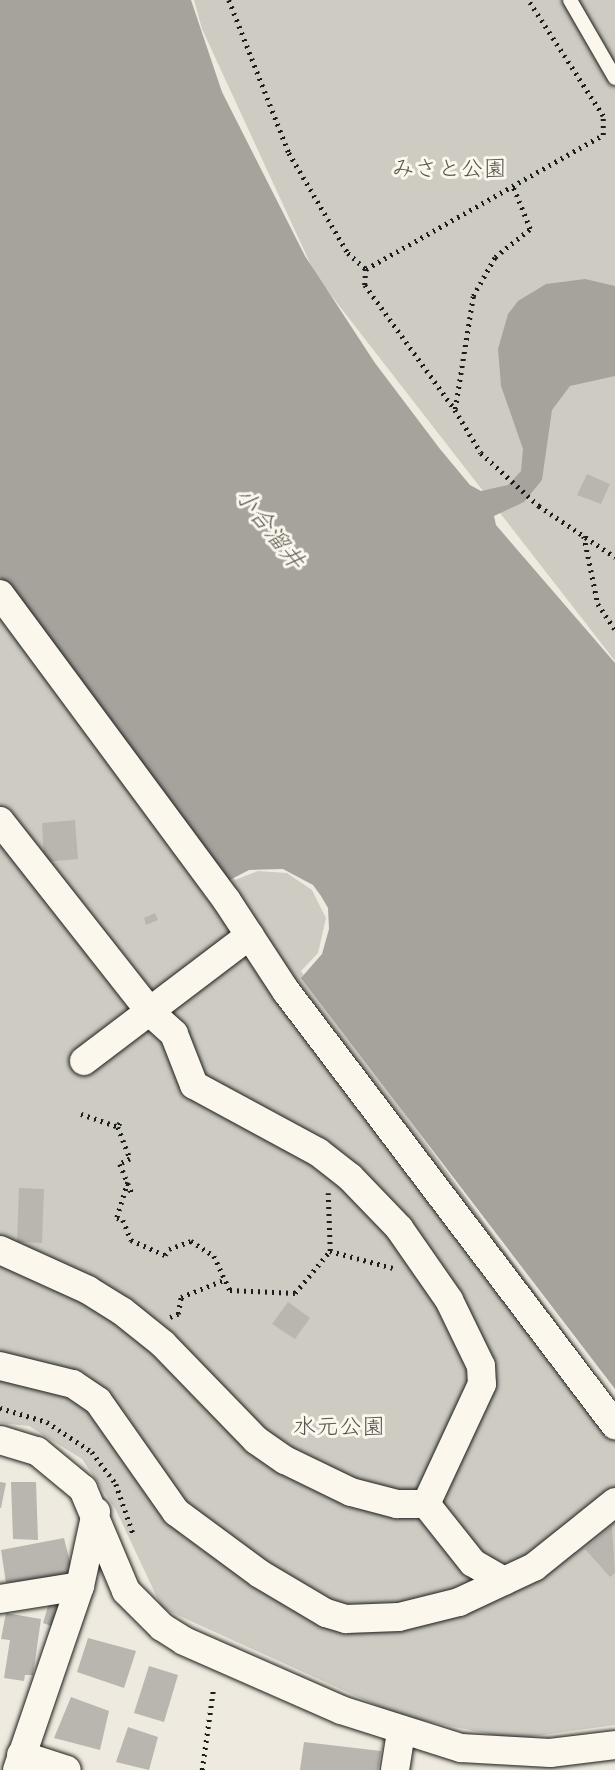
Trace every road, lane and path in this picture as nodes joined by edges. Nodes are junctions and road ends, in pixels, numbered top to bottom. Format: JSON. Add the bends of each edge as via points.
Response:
{"nodes":[{"id":1,"x":229,"y":0,"type":"edge"},
{"id":2,"x":528,"y":0,"type":"edge"},
{"id":3,"x":570,"y":0,"type":"edge"},
{"id":4,"x":615,"y":78,"type":"edge"},
{"id":5,"x":513,"y":187,"type":"junction"},
{"id":6,"x":366,"y":269,"type":"junction"},
{"id":7,"x":455,"y":410,"type":"junction"},
{"id":8,"x":584,"y":536,"type":"junction"},
{"id":9,"x":615,"y":556,"type":"edge"},
{"id":10,"x":0,"y":594,"type":"edge"},
{"id":11,"x":615,"y":629,"type":"edge"},
{"id":12,"x":0,"y":821,"type":"edge"},
{"id":13,"x":250,"y":935,"type":"junction"},
{"id":14,"x":151,"y":1013,"type":"junction"},
{"id":15,"x":84,"y":1061,"type":"dead end"},
{"id":16,"x":81,"y":1115,"type":"dead end"},
{"id":17,"x":329,"y":1161,"type":"junction"},
{"id":18,"x":128,"y":1182,"type":"junction"},
{"id":19,"x":132,"y":1194,"type":"dead end"},
{"id":20,"x":0,"y":1250,"type":"edge"},
{"id":21,"x":330,"y":1251,"type":"junction"},
{"id":22,"x":429,"y":1272,"type":"junction"},
{"id":23,"x":225,"y":1280,"type":"junction"},
{"id":24,"x":160,"y":1321,"type":"dead end"},
{"id":25,"x":0,"y":1366,"type":"edge"},
{"id":26,"x":615,"y":1425,"type":"edge"},
{"id":27,"x":0,"y":1440,"type":"edge"},
{"id":28,"x":615,"y":1502,"type":"edge"},
{"id":29,"x":426,"y":1504,"type":"junction"},
{"id":30,"x":96,"y":1511,"type":"junction"},
{"id":31,"x":504,"y":1581,"type":"junction"},
{"id":32,"x":80,"y":1586,"type":"junction"},
{"id":33,"x":0,"y":1599,"type":"edge"},
{"id":34,"x":213,"y":1691,"type":"dead end"},
{"id":35,"x":401,"y":1731,"type":"junction"},
{"id":36,"x":615,"y":1745,"type":"edge"},
{"id":37,"x":19,"y":1762,"type":"edge"},
{"id":38,"x":67,"y":1770,"type":"edge"},
{"id":39,"x":202,"y":1770,"type":"edge"},
{"id":40,"x":395,"y":1770,"type":"edge"}],
"edges":[{"from":1,"to":6,"type":"path","via":[[289,153],[348,253]]},
{"from":2,"to":5,"type":"path","via":[[603,116],[603,135]]},
{"from":3,"to":4,"type":"lane"},
{"from":5,"to":6,"type":"path"},
{"from":5,"to":7,"type":"path","via":[[530,229],[495,257],[473,296]]},
{"from":6,"to":7,"type":"path","via":[[365,285]]},
{"from":7,"to":8,"type":"path","via":[[481,453],[539,506]]},
{"from":8,"to":9,"type":"path"},
{"from":8,"to":11,"type":"path","via":[[598,604]]},
{"from":10,"to":13,"type":"street"},
{"from":12,"to":14,"type":"street"},
{"from":13,"to":14,"type":"street"},
{"from":13,"to":26,"type":"street","via":[[286,991]]},
{"from":14,"to":15,"type":"street"},
{"from":14,"to":17,"type":"street","via":[[174,1034],[194,1085]]},
{"from":16,"to":18,"type":"path","via":[[119,1125],[130,1160],[120,1164]]},
{"from":17,"to":21,"type":"path"},
{"from":17,"to":22,"type":"street","via":[[399,1228]]},
{"from":18,"to":19,"type":"path"},
{"from":18,"to":23,"type":"path","via":[[117,1218],[124,1220],[131,1240],[165,1255],[191,1241],[214,1256]]},
{"from":20,"to":29,"type":"street","via":[[88,1290],[122,1311],[163,1344],[256,1440],[285,1460],[351,1492],[397,1504]]},
{"from":21,"to":22,"type":"path","via":[[406,1271]]},
{"from":21,"to":23,"type":"path","via":[[295,1293],[230,1290]]},
{"from":22,"to":29,"type":"street","via":[[449,1300],[481,1366],[482,1384]]},
{"from":23,"to":24,"type":"path","via":[[181,1297],[178,1314]]},
{"from":25,"to":31,"type":"street","via":[[73,1384],[98,1401],[176,1513],[260,1574],[326,1614],[346,1619],[412,1615]]},
{"from":27,"to":30,"type":"street","via":[[37,1451],[65,1469]]},
{"from":28,"to":31,"type":"street","via":[[534,1567]]},
{"from":29,"to":31,"type":"street","via":[[473,1563]]},
{"from":30,"to":32,"type":"street"},
{"from":30,"to":35,"type":"street","via":[[126,1591],[162,1627],[282,1687]]},
{"from":32,"to":33,"type":"street"},
{"from":32,"to":37,"type":"street"},
{"from":34,"to":39,"type":"path"},
{"from":35,"to":36,"type":"street","via":[[500,1753]]},
{"from":35,"to":40,"type":"street"},
{"from":37,"to":38,"type":"street"}]}
